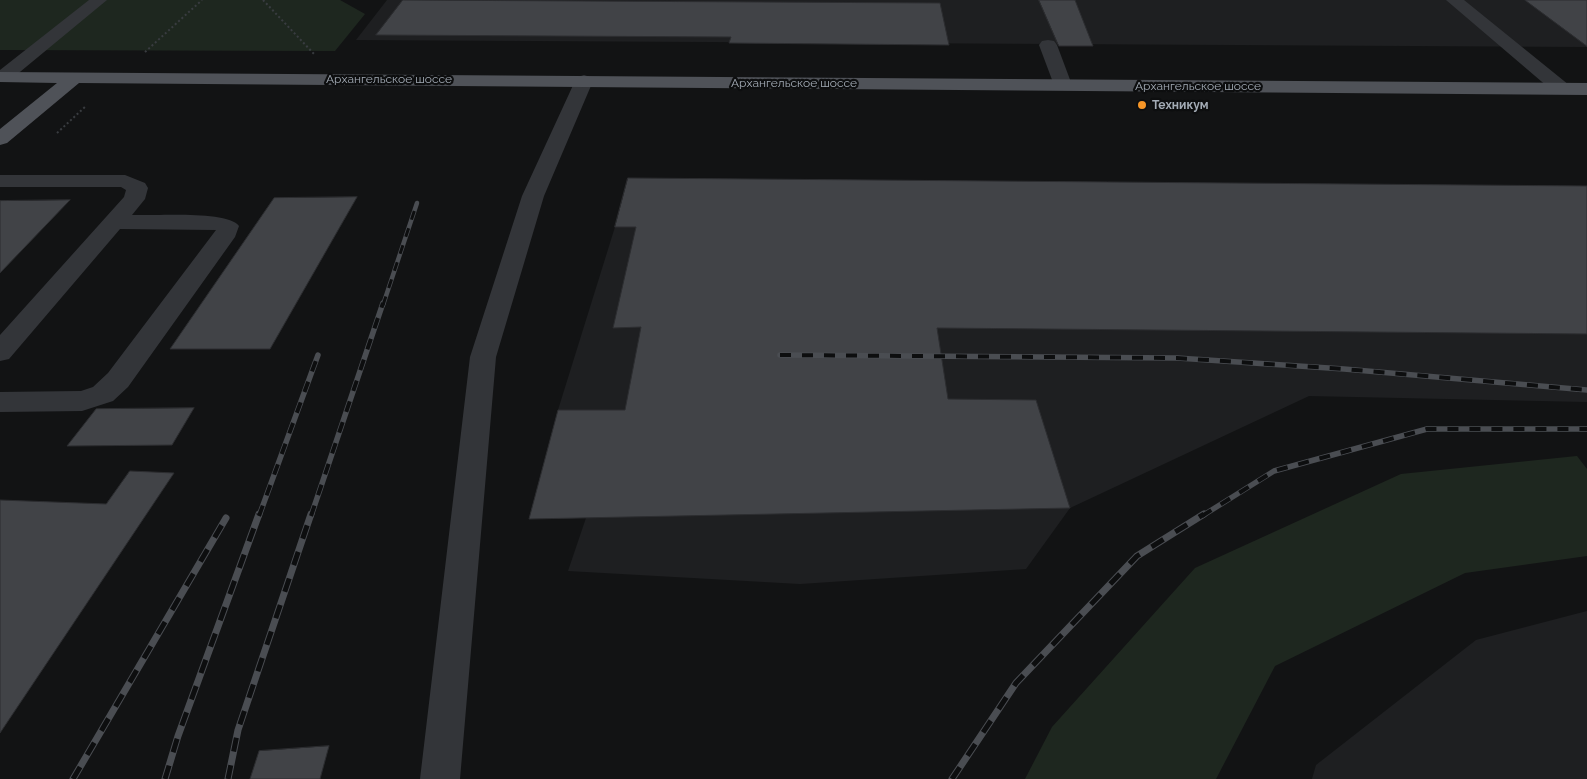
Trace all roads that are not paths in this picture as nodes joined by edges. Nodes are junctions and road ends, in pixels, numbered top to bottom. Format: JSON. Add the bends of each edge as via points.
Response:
{"nodes":[{"id":1,"x":99,"y":0,"type":"edge"},
{"id":2,"x":1454,"y":0,"type":"edge"},
{"id":3,"x":1048,"y":45,"type":"dead end"},
{"id":4,"x":1,"y":77,"type":"edge"},
{"id":5,"x":74,"y":77,"type":"junction"},
{"id":6,"x":584,"y":81,"type":"junction"},
{"id":7,"x":1063,"y":85,"type":"junction"},
{"id":8,"x":1562,"y":89,"type":"junction"},
{"id":9,"x":1587,"y":89,"type":"edge"},
{"id":10,"x":0,"y":139,"type":"edge"},
{"id":11,"x":0,"y":181,"type":"edge"},
{"id":12,"x":114,"y":222,"type":"junction"},
{"id":13,"x":0,"y":352,"type":"edge"},
{"id":14,"x":0,"y":402,"type":"edge"},
{"id":15,"x":440,"y":779,"type":"edge"}],
"edges":[{"from":1,"to":4,"type":"lane"},
{"from":2,"to":8,"type":"lane"},
{"from":3,"to":7,"type":"lane"},
{"from":4,"to":5,"type":"main road","name":"Архангельское шоссе"},
{"from":5,"to":6,"type":"main road","name":"Архангельское шоссе"},
{"from":5,"to":10,"type":"main road"},
{"from":6,"to":7,"type":"main road","name":"Архангельское шоссе"},
{"from":6,"to":15,"type":"lane","via":[[533,196],[483,357]]},
{"from":7,"to":8,"type":"main road","name":"Архангельское шоссе"},
{"from":8,"to":9,"type":"main road","name":"Архангельское шоссе"},
{"from":11,"to":12,"type":"lane","via":[[125,181],[137,188],[134,199]]},
{"from":12,"to":13,"type":"lane"},
{"from":12,"to":14,"type":"lane","via":[[219,223],[228,226],[227,232],[118,380],[103,394],[82,401]]}]}
